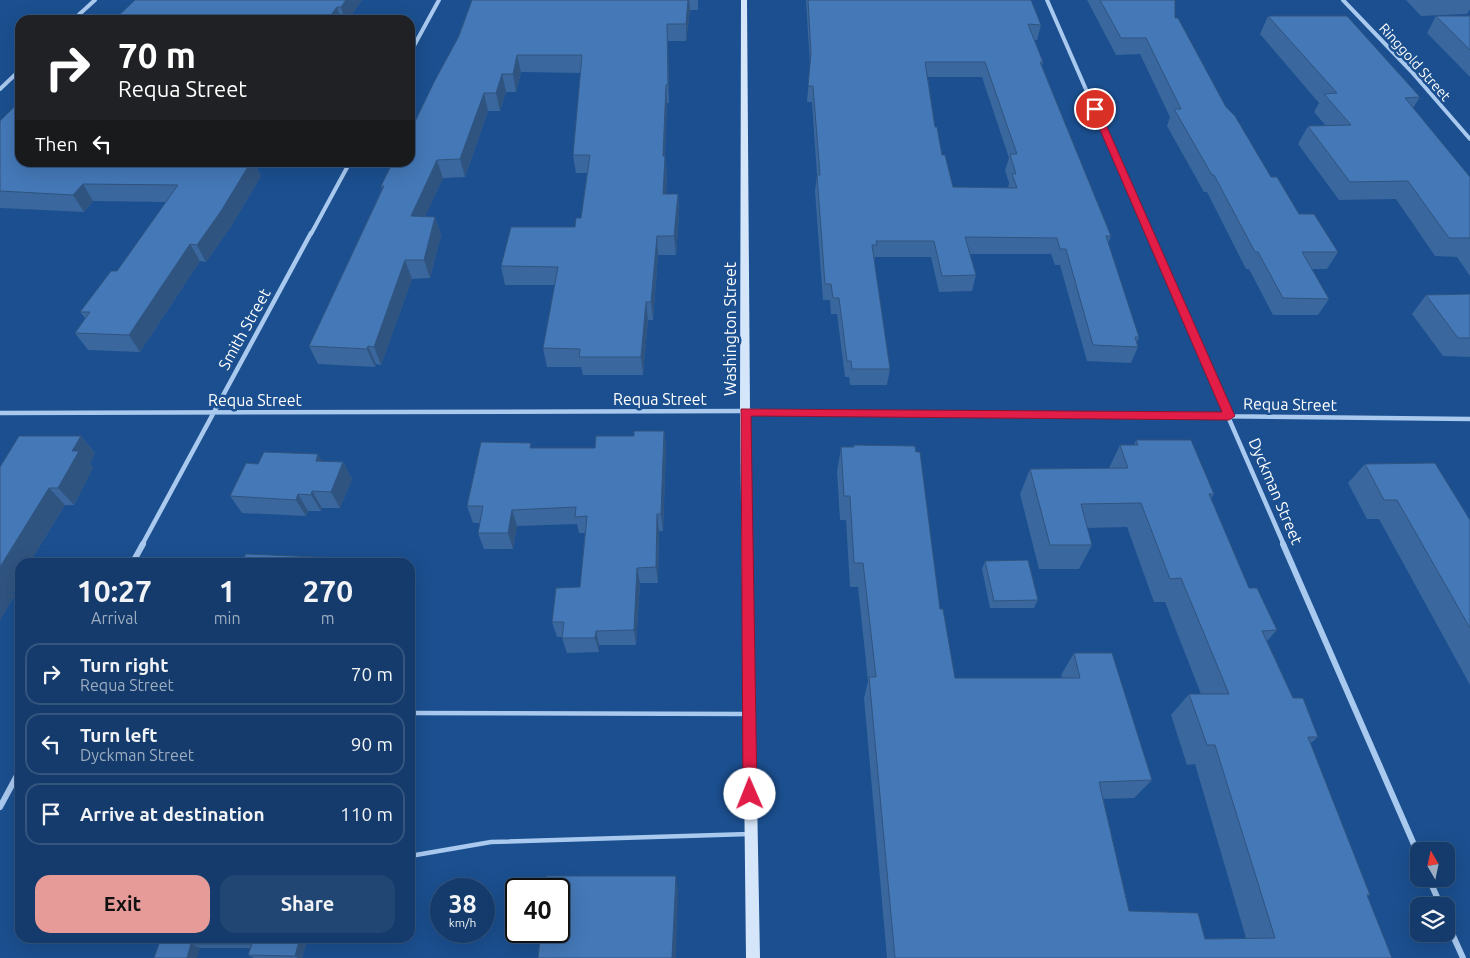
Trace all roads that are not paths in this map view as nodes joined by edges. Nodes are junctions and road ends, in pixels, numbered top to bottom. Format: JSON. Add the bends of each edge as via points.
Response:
{"nodes":[{"id":1,"x":95,"y":0,"type":"edge"},
{"id":2,"x":439,"y":0,"type":"edge"},
{"id":3,"x":744,"y":0,"type":"edge"},
{"id":4,"x":1047,"y":0,"type":"edge"},
{"id":5,"x":1343,"y":0,"type":"edge"},
{"id":6,"x":78,"y":15,"type":"edge"},
{"id":7,"x":415,"y":44,"type":"edge"},
{"id":8,"x":15,"y":75,"type":"edge"},
{"id":9,"x":0,"y":89,"type":"edge"},
{"id":10,"x":1470,"y":139,"type":"edge"},
{"id":11,"x":347,"y":167,"type":"edge"},
{"id":12,"x":214,"y":412,"type":"junction"},
{"id":13,"x":745,"y":412,"type":"junction"},
{"id":14,"x":0,"y":413,"type":"edge"},
{"id":15,"x":1229,"y":416,"type":"junction"},
{"id":16,"x":1470,"y":419,"type":"edge"},
{"id":17,"x":135,"y":558,"type":"edge"},
{"id":18,"x":415,"y":713,"type":"edge"},
{"id":19,"x":749,"y":714,"type":"junction"},
{"id":20,"x":15,"y":779,"type":"edge"},
{"id":21,"x":0,"y":807,"type":"edge"},
{"id":22,"x":751,"y":834,"type":"junction"},
{"id":23,"x":1413,"y":842,"type":"edge"},
{"id":24,"x":415,"y":855,"type":"edge"},
{"id":25,"x":1455,"y":940,"type":"edge"},
{"id":26,"x":753,"y":958,"type":"edge"},
{"id":27,"x":1463,"y":958,"type":"edge"}],
"edges":[{"from":1,"to":6,"type":"street"},
{"from":2,"to":7,"type":"street"},
{"from":3,"to":13,"type":"street","name":"Washington Street"},
{"from":4,"to":15,"type":"street","name":"Dyckman Street"},
{"from":5,"to":10,"type":"street","name":"Ringgold Street"},
{"from":8,"to":9,"type":"street"},
{"from":11,"to":12,"type":"street","name":"Smith Street"},
{"from":12,"to":13,"type":"street","name":"Requa Street"},
{"from":12,"to":14,"type":"street","name":"Requa Street"},
{"from":12,"to":17,"type":"street","name":"Smith Street"},
{"from":13,"to":15,"type":"street","name":"Requa Street"},
{"from":13,"to":19,"type":"street","name":"Washington Street"},
{"from":15,"to":16,"type":"street","name":"Requa Street"},
{"from":15,"to":23,"type":"street","name":"Dyckman Street"},
{"from":18,"to":19,"type":"lane"},
{"from":19,"to":22,"type":"street","name":"Washington Street"},
{"from":20,"to":21,"type":"street"},
{"from":22,"to":24,"type":"lane","via":[[491,842]]},
{"from":22,"to":26,"type":"street","name":"Washington Street"},
{"from":25,"to":27,"type":"street"}]}
